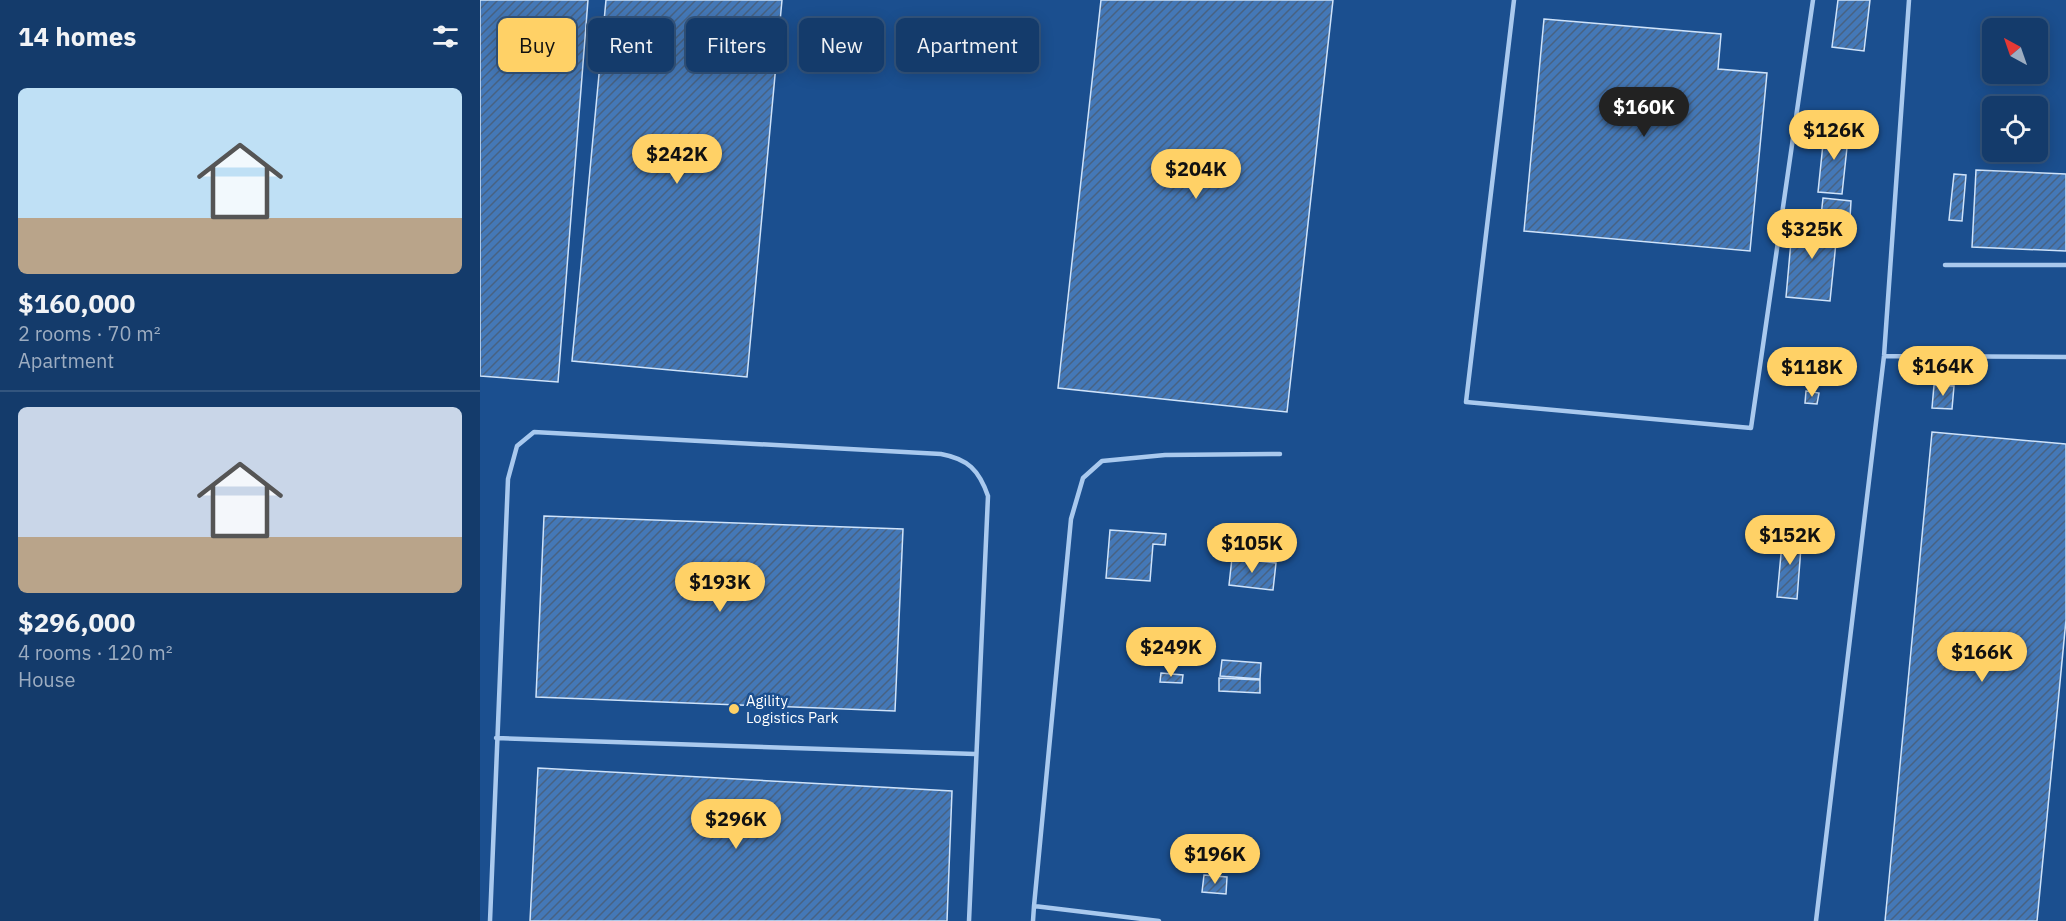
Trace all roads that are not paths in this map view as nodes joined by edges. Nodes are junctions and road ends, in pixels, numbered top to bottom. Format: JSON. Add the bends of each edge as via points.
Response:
{"nodes":[{"id":1,"x":1514,"y":0,"type":"edge"},
{"id":2,"x":1813,"y":0,"type":"edge"},
{"id":3,"x":1909,"y":0,"type":"edge"},
{"id":4,"x":1945,"y":265,"type":"dead end"},
{"id":5,"x":2066,"y":265,"type":"edge"},
{"id":6,"x":1884,"y":356,"type":"junction"},
{"id":7,"x":2066,"y":357,"type":"edge"},
{"id":8,"x":1280,"y":454,"type":"dead end"},
{"id":9,"x":496,"y":738,"type":"junction"},
{"id":10,"x":975,"y":754,"type":"junction"},
{"id":11,"x":1034,"y":906,"type":"junction"},
{"id":12,"x":490,"y":921,"type":"edge"},
{"id":13,"x":969,"y":921,"type":"edge"},
{"id":14,"x":1033,"y":921,"type":"edge"},
{"id":15,"x":1159,"y":921,"type":"edge"},
{"id":16,"x":1816,"y":921,"type":"edge"}],
"edges":[{"from":1,"to":2,"type":"lane","via":[[1466,402],[1752,428]]},
{"from":3,"to":6,"type":"lane"},
{"from":4,"to":5,"type":"lane"},
{"from":6,"to":7,"type":"lane"},
{"from":6,"to":16,"type":"lane"},
{"from":8,"to":11,"type":"lane","via":[[1165,455],[1102,461],[1083,478],[1071,519]]},
{"from":9,"to":10,"type":"lane"},
{"from":9,"to":10,"type":"lane","via":[[508,479],[517,446],[534,432],[961,458],[983,481],[988,496]]},
{"from":9,"to":12,"type":"lane"},
{"from":10,"to":13,"type":"lane"},
{"from":11,"to":14,"type":"lane"},
{"from":11,"to":15,"type":"lane"}]}
